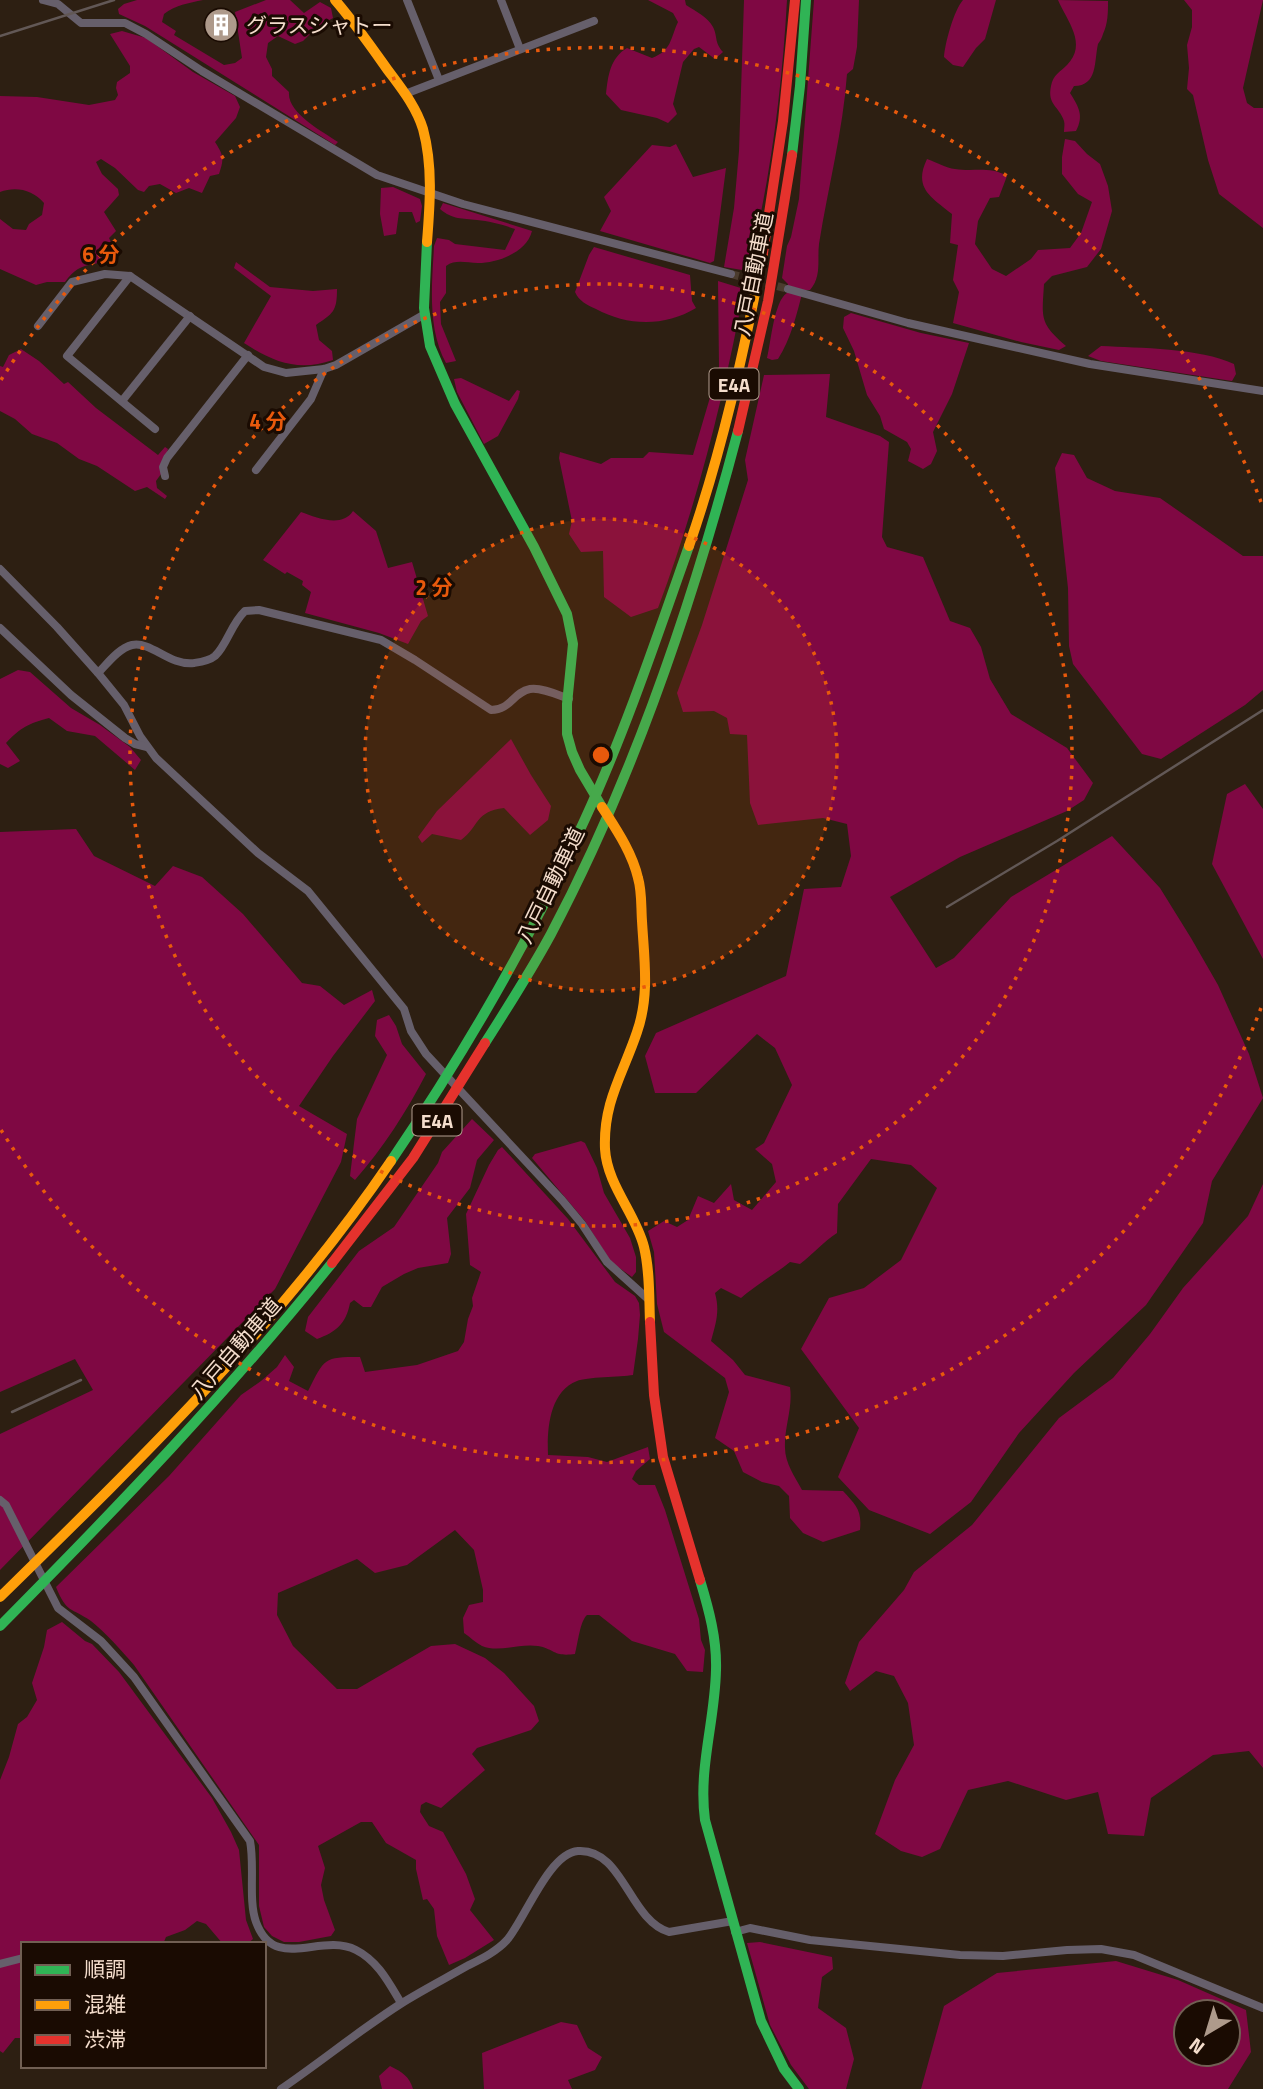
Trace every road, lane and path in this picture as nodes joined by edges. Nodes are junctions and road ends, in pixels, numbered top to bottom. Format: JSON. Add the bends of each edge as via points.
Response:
{"nodes":[{"id":1,"x":43,"y":0,"type":"edge"},
{"id":2,"x":335,"y":0,"type":"edge"},
{"id":3,"x":407,"y":0,"type":"edge"},
{"id":4,"x":501,"y":0,"type":"edge"},
{"id":5,"x":795,"y":0,"type":"edge"},
{"id":6,"x":806,"y":0,"type":"edge"},
{"id":7,"x":594,"y":21,"type":"dead end"},
{"id":8,"x":520,"y":49,"type":"junction"},
{"id":9,"x":439,"y":80,"type":"junction"},
{"id":10,"x":405,"y":94,"type":"junction"},
{"id":11,"x":430,"y":194,"type":"junction"},
{"id":12,"x":732,"y":274,"type":"tunnel mouth"},
{"id":13,"x":130,"y":276,"type":"junction"},
{"id":14,"x":788,"y":289,"type":"tunnel mouth"},
{"id":15,"x":425,"y":314,"type":"junction"},
{"id":16,"x":190,"y":316,"type":"junction"},
{"id":17,"x":38,"y":326,"type":"dead end"},
{"id":18,"x":248,"y":355,"type":"junction"},
{"id":19,"x":324,"y":369,"type":"junction"},
{"id":20,"x":1263,"y":391,"type":"edge"},
{"id":21,"x":121,"y":401,"type":"junction"},
{"id":22,"x":155,"y":429,"type":"dead end"},
{"id":23,"x":256,"y":470,"type":"dead end"},
{"id":24,"x":165,"y":476,"type":"dead end"},
{"id":25,"x":0,"y":569,"type":"edge"},
{"id":26,"x":0,"y":628,"type":"edge"},
{"id":27,"x":98,"y":673,"type":"junction"},
{"id":28,"x":569,"y":699,"type":"junction"},
{"id":29,"x":147,"y":747,"type":"junction"},
{"id":30,"x":648,"y":1298,"type":"junction"},
{"id":31,"x":0,"y":1500,"type":"edge"},
{"id":32,"x":0,"y":1597,"type":"edge"},
{"id":33,"x":0,"y":1626,"type":"edge"},
{"id":34,"x":734,"y":1926,"type":"junction"},
{"id":35,"x":277,"y":1948,"type":"junction"},
{"id":36,"x":266,"y":1949,"type":"edge"},
{"id":37,"x":21,"y":1959,"type":"edge"},
{"id":38,"x":0,"y":1964,"type":"edge"},
{"id":39,"x":401,"y":2003,"type":"junction"},
{"id":40,"x":1263,"y":2008,"type":"edge"},
{"id":41,"x":281,"y":2089,"type":"edge"},
{"id":42,"x":799,"y":2089,"type":"edge"}],
"edges":[{"from":1,"to":11,"type":"street","via":[[58,4],[81,23],[125,23],[349,160]]},
{"from":2,"to":10,"type":"main road"},
{"from":3,"to":9,"type":"street"},
{"from":4,"to":8,"type":"street"},
{"from":5,"to":32,"type":"main road","name":"八戸自動車道","number":"E4A","via":[[772,206],[709,482],[613,754],[547,900],[434,1096],[348,1219],[163,1436]]},
{"from":6,"to":33,"type":"main road","name":"八戸自動車道","number":"E4A","via":[[786,209],[747,402],[725,484],[668,665],[558,919],[406,1168],[306,1297],[181,1439]]},
{"from":7,"to":8,"type":"street"},
{"from":8,"to":9,"type":"street"},
{"from":9,"to":10,"type":"street"},
{"from":10,"to":11,"type":"main road","via":[[425,137]]},
{"from":11,"to":12,"type":"street"},
{"from":11,"to":15,"type":"main road"},
{"from":13,"to":16,"type":"street"},
{"from":13,"to":17,"type":"street","via":[[105,274],[72,282]]},
{"from":13,"to":21,"type":"street","via":[[67,356]]},
{"from":14,"to":20,"type":"street","via":[[908,323],[1090,365]]},
{"from":15,"to":19,"type":"street"},
{"from":15,"to":28,"type":"main road","via":[[441,377],[569,617],[573,637]]},
{"from":16,"to":18,"type":"street"},
{"from":16,"to":21,"type":"street"},
{"from":18,"to":19,"type":"street","via":[[264,367],[286,373]]},
{"from":18,"to":24,"type":"street","via":[[167,458]]},
{"from":19,"to":23,"type":"street","via":[[311,399]]},
{"from":21,"to":22,"type":"street"},
{"from":25,"to":27,"type":"street"},
{"from":26,"to":29,"type":"street","via":[[71,695],[125,738]]},
{"from":27,"to":28,"type":"street","via":[[131,645],[151,648],[176,662],[204,662],[221,648],[235,620],[245,611],[259,610],[381,640],[491,710],[499,710],[530,689]]},
{"from":27,"to":29,"type":"street","via":[[124,705]]},
{"from":28,"to":30,"type":"main road","via":[[567,734],[572,751],[636,866],[639,880],[645,1004],[612,1092],[603,1137],[610,1172],[645,1247]]},
{"from":29,"to":30,"type":"street","via":[[258,853],[308,891],[404,1009],[426,1054],[582,1224],[607,1262]]},
{"from":30,"to":34,"type":"main road","via":[[663,1457],[715,1637],[715,1684],[701,1790]]},
{"from":31,"to":35,"type":"street","via":[[58,1608],[101,1641],[134,1677],[250,1841],[254,1916],[265,1939]]},
{"from":34,"to":39,"type":"street","via":[[659,1929],[608,1863],[578,1851],[561,1858],[498,1948]]},
{"from":34,"to":40,"type":"street","via":[[810,1940],[960,1955],[1101,1949],[1134,1955]]},
{"from":34,"to":42,"type":"main road","via":[[761,2021]]},
{"from":35,"to":36,"type":"street"},
{"from":35,"to":39,"type":"street","via":[[329,1944],[354,1949],[373,1962]]},
{"from":37,"to":38,"type":"street"},
{"from":39,"to":41,"type":"street"}]}
